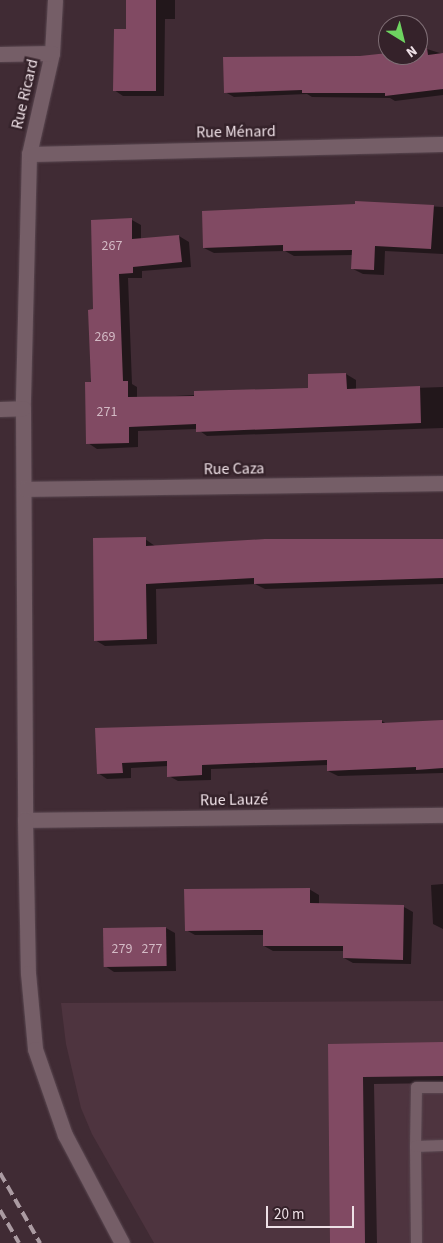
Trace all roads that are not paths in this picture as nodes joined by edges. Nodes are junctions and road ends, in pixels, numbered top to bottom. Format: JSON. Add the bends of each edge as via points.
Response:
{"nodes":[{"id":1,"x":55,"y":0,"type":"edge"},
{"id":2,"x":52,"y":53,"type":"junction"},
{"id":3,"x":0,"y":54,"type":"edge"},
{"id":4,"x":443,"y":144,"type":"edge"},
{"id":5,"x":29,"y":154,"type":"junction"},
{"id":6,"x":23,"y":408,"type":"junction"},
{"id":7,"x":0,"y":409,"type":"edge"},
{"id":8,"x":443,"y":483,"type":"edge"},
{"id":9,"x":26,"y":489,"type":"junction"},
{"id":10,"x":443,"y":815,"type":"edge"},
{"id":11,"x":25,"y":820,"type":"junction"},
{"id":12,"x":443,"y":1086,"type":"edge"},
{"id":13,"x":443,"y":1145,"type":"edge"},
{"id":14,"x":415,"y":1146,"type":"junction"},
{"id":15,"x":122,"y":1243,"type":"edge"},
{"id":16,"x":416,"y":1243,"type":"edge"}],
"edges":[{"from":1,"to":2,"type":"street","name":"Rue Ricard"},
{"from":2,"to":3,"type":"street"},
{"from":2,"to":5,"type":"street","name":"Rue Ricard"},
{"from":4,"to":5,"type":"street","name":"Rue Ménard"},
{"from":5,"to":6,"type":"street","name":"Rue Ricard"},
{"from":6,"to":7,"type":"street"},
{"from":6,"to":9,"type":"street","name":"Rue Ricard"},
{"from":8,"to":9,"type":"street","name":"Rue Caza"},
{"from":9,"to":11,"type":"street","name":"Rue Ricard"},
{"from":10,"to":11,"type":"street","name":"Rue Lauzé"},
{"from":11,"to":15,"type":"street","name":"Rue Ricard","via":[[30,1006],[36,1049],[53,1107]]},
{"from":12,"to":14,"type":"lane","via":[[416,1087]]},
{"from":13,"to":14,"type":"lane"},
{"from":14,"to":16,"type":"lane"}]}
